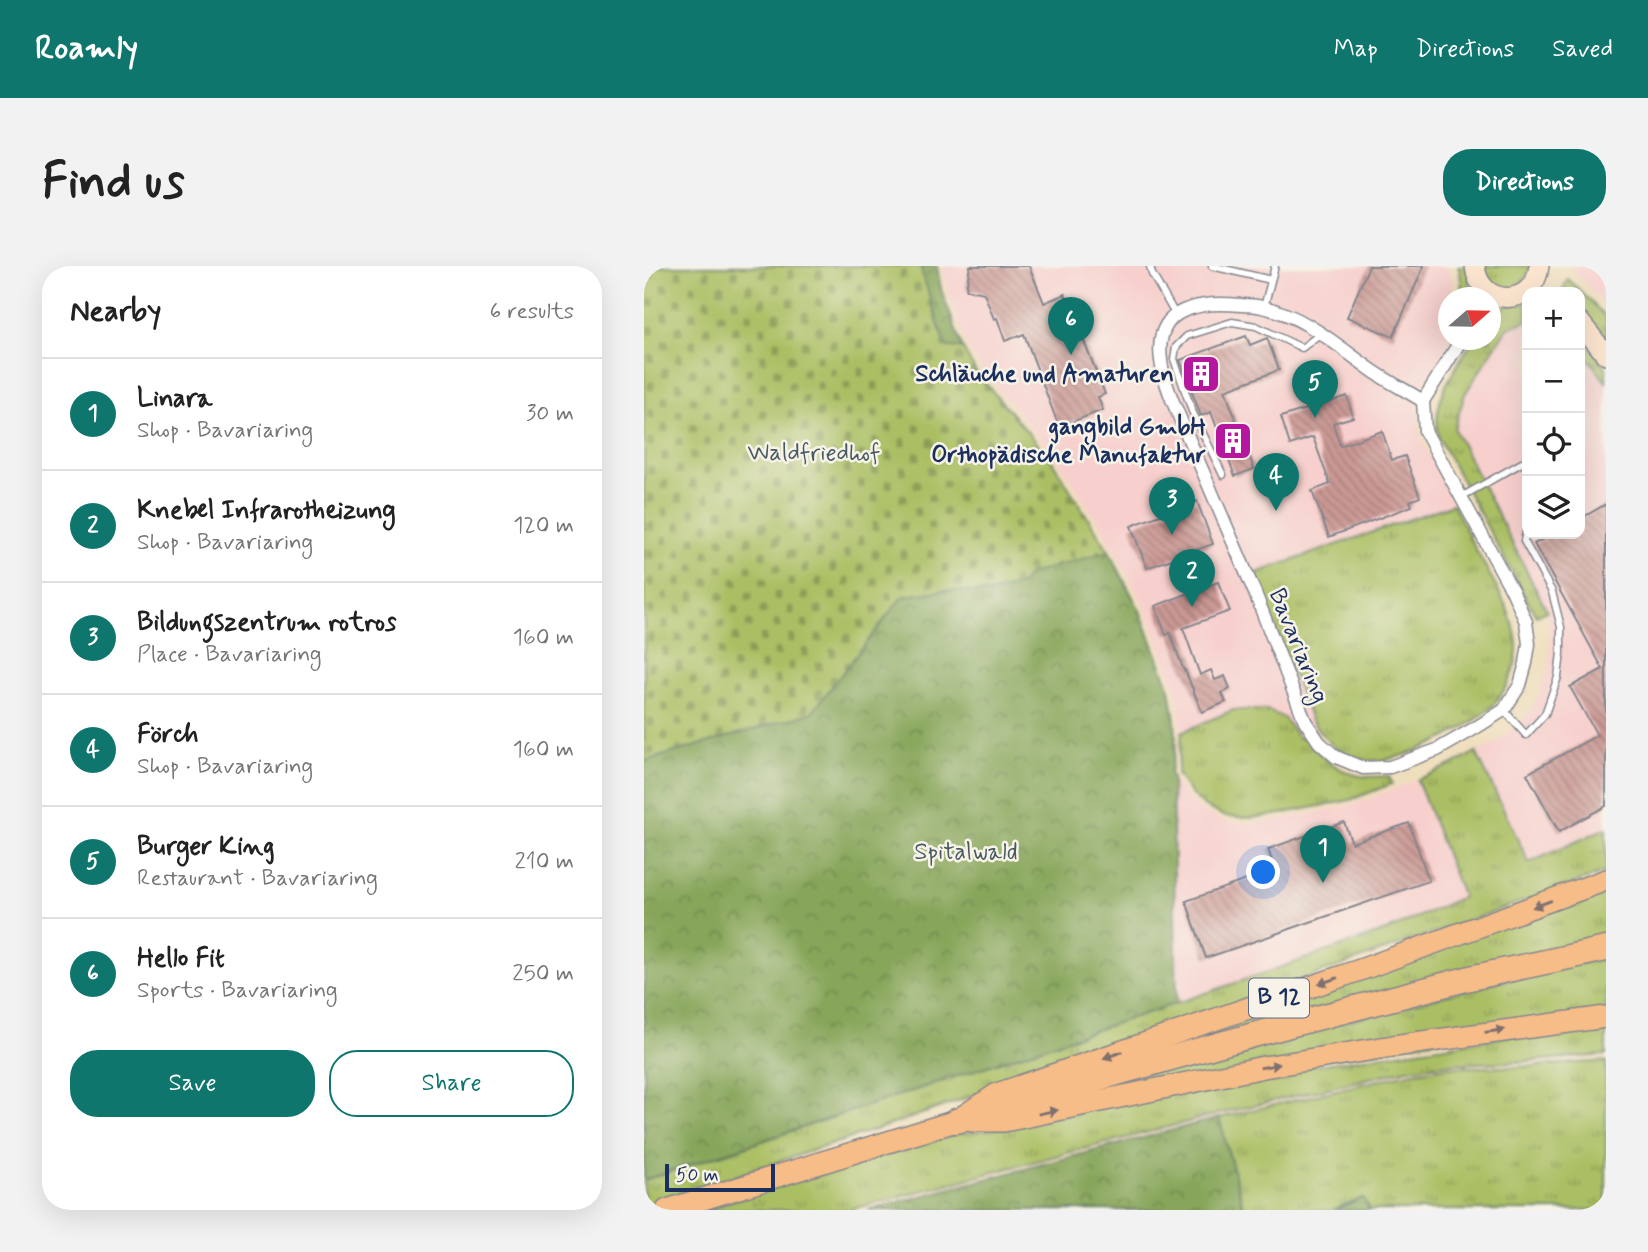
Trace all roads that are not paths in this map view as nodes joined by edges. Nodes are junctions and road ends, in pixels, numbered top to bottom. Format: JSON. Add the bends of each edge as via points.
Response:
{"nodes":[{"id":1,"x":1150,"y":266,"type":"edge"},
{"id":2,"x":1212,"y":266,"type":"edge"},
{"id":3,"x":1275,"y":266,"type":"edge"},
{"id":4,"x":1475,"y":266,"type":"edge"},
{"id":5,"x":1271,"y":280,"type":"junction"},
{"id":6,"x":1541,"y":280,"type":"edge"},
{"id":7,"x":1483,"y":287,"type":"edge"},
{"id":8,"x":1501,"y":297,"type":"edge"},
{"id":9,"x":1222,"y":302,"type":"junction"},
{"id":10,"x":1264,"y":307,"type":"junction"},
{"id":11,"x":1175,"y":314,"type":"junction"},
{"id":12,"x":1222,"y":324,"type":"junction"},
{"id":13,"x":1585,"y":328,"type":"edge"},
{"id":14,"x":1321,"y":333,"type":"junction"},
{"id":15,"x":1455,"y":350,"type":"edge"},
{"id":16,"x":1606,"y":355,"type":"edge"},
{"id":17,"x":1423,"y":401,"type":"junction"},
{"id":18,"x":1522,"y":463,"type":"edge"},
{"id":19,"x":1223,"y":475,"type":"dead end"},
{"id":20,"x":1461,"y":497,"type":"junction"},
{"id":21,"x":1524,"y":539,"type":"edge"},
{"id":22,"x":1504,"y":710,"type":"junction"},
{"id":23,"x":1606,"y":880,"type":"edge"},
{"id":24,"x":1606,"y":949,"type":"edge"},
{"id":25,"x":1606,"y":1017,"type":"edge"},
{"id":26,"x":956,"y":1121,"type":"junction"},
{"id":27,"x":667,"y":1210,"type":"edge"}],
"edges":[{"from":1,"to":11,"type":"lane"},
{"from":2,"to":5,"type":"lane"},
{"from":3,"to":5,"type":"lane"},
{"from":4,"to":7,"type":"main road"},
{"from":5,"to":10,"type":"lane"},
{"from":6,"to":8,"type":"main road","via":[[1515,297]]},
{"from":9,"to":10,"type":"street"},
{"from":9,"to":11,"type":"street"},
{"from":9,"to":12,"type":"lane"},
{"from":10,"to":14,"type":"street"},
{"from":11,"to":22,"type":"street","name":"Bavariaring","via":[[1160,344],[1166,383],[1305,721],[1319,742],[1336,757],[1363,768],[1390,767],[1437,750]]},
{"from":12,"to":14,"type":"lane","via":[[1232,321],[1256,326],[1302,348]]},
{"from":12,"to":19,"type":"lane","via":[[1187,336],[1176,346],[1174,359],[1192,411]]},
{"from":13,"to":16,"type":"main road"},
{"from":14,"to":17,"type":"street"},
{"from":15,"to":17,"type":"street"},
{"from":17,"to":20,"type":"street","name":"Bavariaring","via":[[1425,431]]},
{"from":18,"to":20,"type":"lane"},
{"from":20,"to":22,"type":"street","name":"Bavariaring","via":[[1526,622],[1526,663],[1520,685]]},
{"from":21,"to":22,"type":"lane","via":[[1552,592],[1561,627],[1561,653],[1545,714],[1526,735]]},
{"from":23,"to":26,"type":"main road","number":"B 12","one_way":true,"via":[[997,1094]]},
{"from":24,"to":26,"type":"highway","number":"B 12","via":[[1470,978],[1286,1026]]},
{"from":26,"to":25,"type":"main road","one_way":true,"via":[[1004,1121],[1264,1067]]},
{"from":26,"to":27,"type":"main road","number":"B 12"}]}
